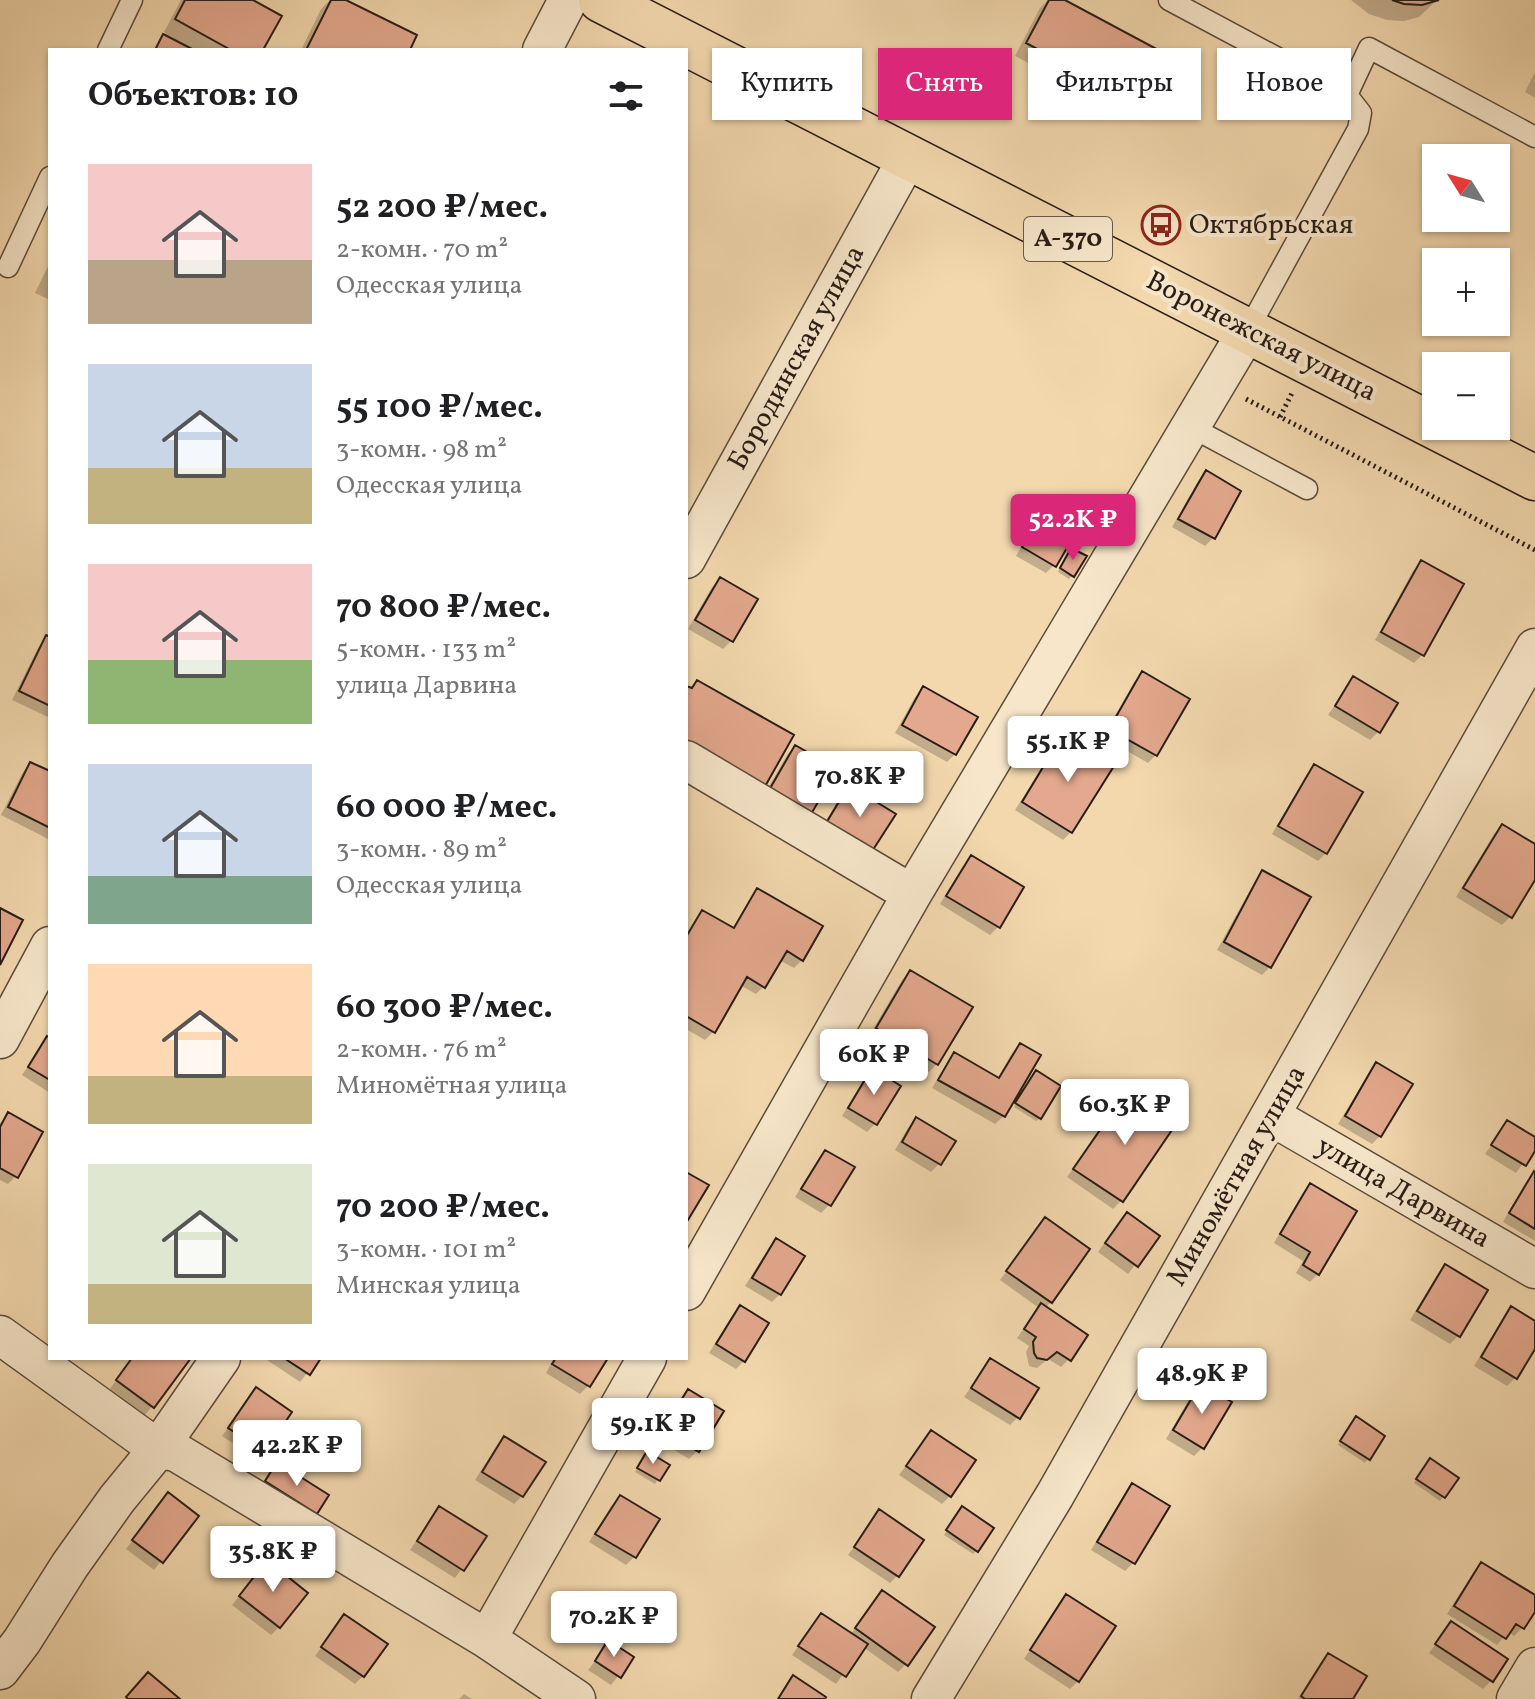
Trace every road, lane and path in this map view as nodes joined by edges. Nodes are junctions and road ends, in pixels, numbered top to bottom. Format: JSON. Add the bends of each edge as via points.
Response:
{"nodes":[{"id":1,"x":132,"y":0,"type":"edge"},
{"id":2,"x":568,"y":0,"type":"edge"},
{"id":3,"x":601,"y":0,"type":"edge"},
{"id":4,"x":1169,"y":0,"type":"edge"},
{"id":5,"x":109,"y":48,"type":"edge"},
{"id":6,"x":543,"y":48,"type":"edge"},
{"id":7,"x":1259,"y":48,"type":"edge"},
{"id":8,"x":1351,"y":86,"type":"edge"},
{"id":9,"x":1351,"y":100,"type":"edge"},
{"id":10,"x":1535,"y":137,"type":"edge"},
{"id":11,"x":908,"y":157,"type":"junction"},
{"id":12,"x":48,"y":181,"type":"edge"},
{"id":13,"x":8,"y":267,"type":"dead end"},
{"id":14,"x":1248,"y":330,"type":"junction"},
{"id":15,"x":1217,"y":383,"type":"junction"},
{"id":16,"x":1191,"y":427,"type":"junction"},
{"id":17,"x":1535,"y":478,"type":"edge"},
{"id":18,"x":1307,"y":489,"type":"dead end"},
{"id":19,"x":1535,"y":550,"type":"edge"},
{"id":20,"x":688,"y":555,"type":"edge"},
{"id":21,"x":1535,"y":648,"type":"edge"},
{"id":22,"x":688,"y":761,"type":"edge"},
{"id":23,"x":912,"y":894,"type":"junction"},
{"id":24,"x":48,"y":950,"type":"edge"},
{"id":25,"x":0,"y":1039,"type":"edge"},
{"id":26,"x":1271,"y":1116,"type":"junction"},
{"id":27,"x":1535,"y":1269,"type":"edge"},
{"id":28,"x":688,"y":1287,"type":"edge"},
{"id":29,"x":0,"y":1335,"type":"edge"},
{"id":30,"x":220,"y":1360,"type":"edge"},
{"id":31,"x":646,"y":1360,"type":"edge"},
{"id":32,"x":158,"y":1449,"type":"junction"},
{"id":33,"x":487,"y":1639,"type":"junction"},
{"id":34,"x":1535,"y":1667,"type":"edge"},
{"id":35,"x":0,"y":1670,"type":"edge"},
{"id":36,"x":576,"y":1699,"type":"edge"},
{"id":37,"x":931,"y":1699,"type":"edge"},
{"id":38,"x":1516,"y":1699,"type":"edge"}],
"edges":[{"from":1,"to":5,"type":"lane"},
{"from":2,"to":6,"type":"street"},
{"from":3,"to":11,"type":"highway","name":"Воронежская улица","number":"А-370"},
{"from":4,"to":7,"type":"lane"},
{"from":8,"to":10,"type":"lane","via":[[1369,48]]},
{"from":9,"to":14,"type":"lane","via":[[1361,113],[1358,129]]},
{"from":11,"to":14,"type":"highway","name":"Воронежская улица","number":"А-370"},
{"from":11,"to":20,"type":"street","name":"Бородинская улица"},
{"from":12,"to":13,"type":"lane"},
{"from":14,"to":15,"type":"street"},
{"from":14,"to":17,"type":"highway","name":"Воронежская улица","number":"А-370"},
{"from":15,"to":16,"type":"street"},
{"from":15,"to":19,"type":"path"},
{"from":16,"to":18,"type":"lane"},
{"from":16,"to":23,"type":"street"},
{"from":21,"to":26,"type":"street","name":"Миномётная улица"},
{"from":22,"to":23,"type":"street"},
{"from":23,"to":28,"type":"street"},
{"from":24,"to":25,"type":"street"},
{"from":26,"to":27,"type":"street","name":"улица Дарвина"},
{"from":26,"to":37,"type":"street","name":"Миномётная улица","via":[[1055,1495]]},
{"from":29,"to":32,"type":"street"},
{"from":30,"to":32,"type":"street"},
{"from":31,"to":33,"type":"street"},
{"from":32,"to":33,"type":"street","via":[[176,1452]]},
{"from":32,"to":35,"type":"street","via":[[93,1532]]},
{"from":33,"to":36,"type":"street"},
{"from":34,"to":38,"type":"street"}]}
